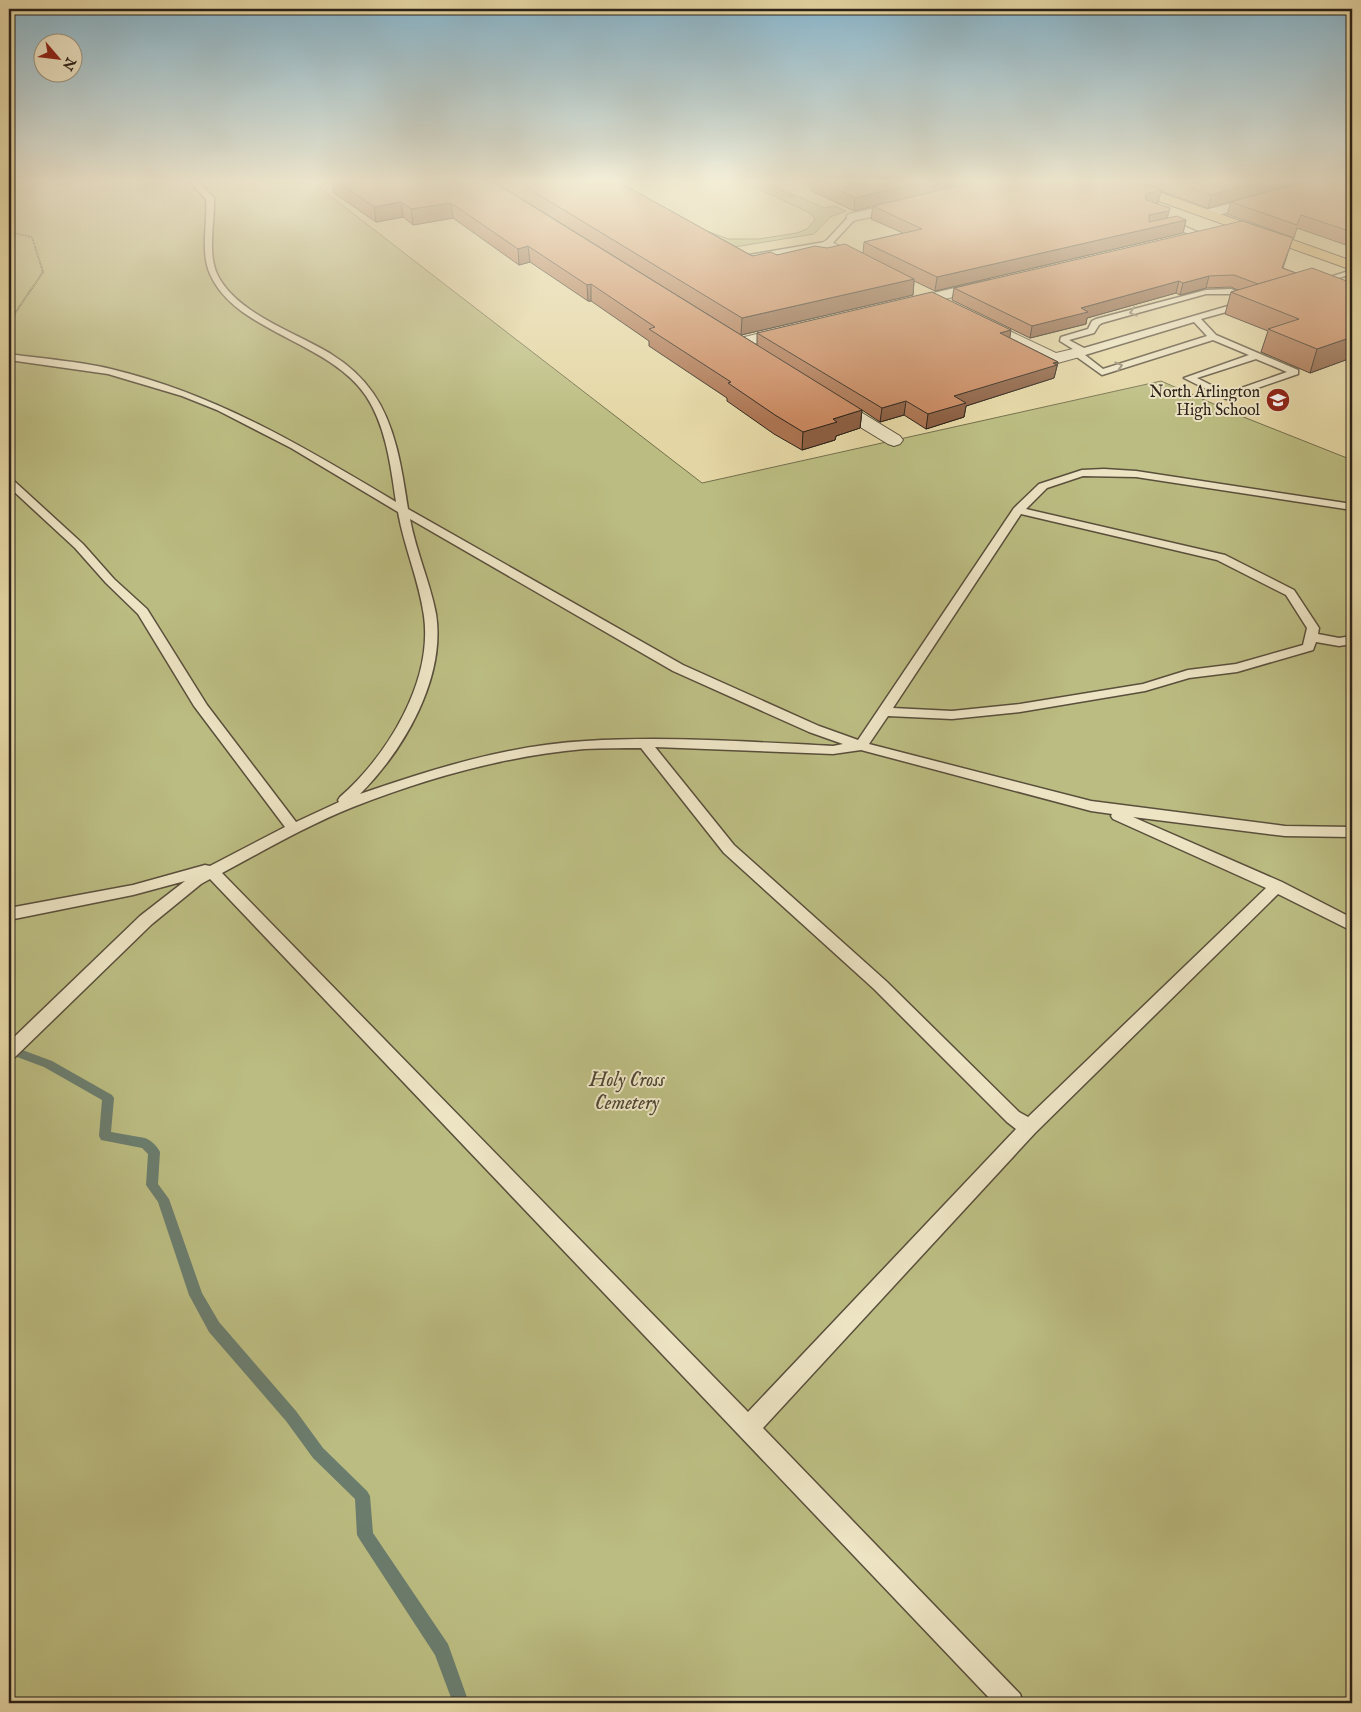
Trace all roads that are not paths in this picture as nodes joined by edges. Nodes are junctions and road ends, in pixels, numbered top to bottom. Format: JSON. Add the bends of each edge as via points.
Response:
{"nodes":[{"id":1,"x":211,"y":261,"type":"edge"},
{"id":2,"x":859,"y":261,"type":"edge"},
{"id":3,"x":1338,"y":261,"type":"edge"},
{"id":4,"x":1352,"y":266,"type":"edge"},
{"id":5,"x":880,"y":272,"type":"edge"},
{"id":6,"x":1352,"y":272,"type":"edge"},
{"id":7,"x":1002,"y":281,"type":"edge"},
{"id":8,"x":1309,"y":285,"type":"edge"},
{"id":9,"x":914,"y":289,"type":"edge"},
{"id":10,"x":931,"y":298,"type":"junction"},
{"id":11,"x":892,"y":307,"type":"edge"},
{"id":12,"x":1196,"y":319,"type":"junction"},
{"id":13,"x":805,"y":327,"type":"edge"},
{"id":14,"x":1213,"y":337,"type":"junction"},
{"id":15,"x":1081,"y":352,"type":"junction"},
{"id":16,"x":754,"y":353,"type":"edge"},
{"id":17,"x":1256,"y":356,"type":"junction"},
{"id":18,"x":9,"y":357,"type":"edge"},
{"id":19,"x":820,"y":394,"type":"edge"},
{"id":20,"x":894,"y":440,"type":"dead end"},
{"id":21,"x":9,"y":482,"type":"edge"},
{"id":22,"x":1352,"y":507,"type":"edge"},
{"id":23,"x":403,"y":510,"type":"junction"},
{"id":24,"x":1018,"y":510,"type":"junction"},
{"id":25,"x":1311,"y":637,"type":"junction"},
{"id":26,"x":1352,"y":640,"type":"edge"},
{"id":27,"x":884,"y":712,"type":"junction"},
{"id":28,"x":644,"y":743,"type":"junction"},
{"id":29,"x":861,"y":746,"type":"junction"},
{"id":30,"x":1091,"y":806,"type":"junction"},
{"id":31,"x":330,"y":812,"type":"junction"},
{"id":32,"x":294,"y":829,"type":"junction"},
{"id":33,"x":1352,"y":832,"type":"edge"},
{"id":34,"x":219,"y":868,"type":"junction"},
{"id":35,"x":1277,"y":886,"type":"junction"},
{"id":36,"x":9,"y":914,"type":"edge"},
{"id":37,"x":1352,"y":925,"type":"edge"},
{"id":38,"x":9,"y":1052,"type":"edge"},
{"id":39,"x":1029,"y":1128,"type":"junction"},
{"id":40,"x":748,"y":1428,"type":"junction"},
{"id":41,"x":1011,"y":1703,"type":"edge"}],
"edges":[{"from":1,"to":23,"type":"lane","via":[[216,281],[232,300],[328,356],[365,389],[388,437]]},
{"from":2,"to":5,"type":"street"},
{"from":3,"to":4,"type":"main road"},
{"from":6,"to":8,"type":"lane"},
{"from":7,"to":10,"type":"street"},
{"from":9,"to":10,"type":"street"},
{"from":10,"to":11,"type":"street"},
{"from":10,"to":15,"type":"street","via":[[1054,359]]},
{"from":12,"to":14,"type":"lane"},
{"from":12,"to":15,"type":"lane"},
{"from":12,"to":15,"type":"lane","one_way":true,"via":[[1255,301],[1231,291],[1206,292],[1099,321],[1090,331],[1064,339]]},
{"from":13,"to":16,"type":"street","via":[[730,338]]},
{"from":15,"to":14,"type":"lane","one_way":true,"via":[[1102,372]]},
{"from":14,"to":17,"type":"lane"},
{"from":17,"to":17,"type":"lane","via":[[1295,372],[1226,396],[1189,378]]},
{"from":18,"to":23,"type":"lane","via":[[109,371],[185,394],[295,446]]},
{"from":19,"to":20,"type":"street"},
{"from":21,"to":32,"type":"lane","via":[[79,546],[143,612],[201,706]]},
{"from":22,"to":24,"type":"lane","via":[[1104,472],[1082,473],[1043,486]]},
{"from":23,"to":29,"type":"lane","via":[[678,668],[814,729]]},
{"from":23,"to":31,"type":"lane","via":[[431,626],[422,690],[377,767],[359,789]]},
{"from":24,"to":25,"type":"lane","via":[[1221,557],[1290,593],[1313,628]]},
{"from":24,"to":27,"type":"lane"},
{"from":25,"to":26,"type":"lane","via":[[1339,642]]},
{"from":25,"to":27,"type":"lane","via":[[1309,647],[1291,654],[1108,694],[952,715]]},
{"from":27,"to":29,"type":"lane"},
{"from":28,"to":29,"type":"lane","via":[[833,750]]},
{"from":28,"to":31,"type":"lane","via":[[584,745],[506,756],[415,780]]},
{"from":28,"to":39,"type":"lane","via":[[729,849],[880,985],[1013,1117]]},
{"from":29,"to":30,"type":"lane"},
{"from":30,"to":33,"type":"lane","via":[[1276,830]]},
{"from":30,"to":35,"type":"lane","via":[[1178,840]]},
{"from":31,"to":32,"type":"lane"},
{"from":32,"to":34,"type":"lane"},
{"from":34,"to":36,"type":"lane","via":[[132,890]]},
{"from":34,"to":38,"type":"lane","via":[[196,880],[146,920]]},
{"from":34,"to":40,"type":"lane"},
{"from":35,"to":37,"type":"lane"},
{"from":35,"to":39,"type":"lane"},
{"from":39,"to":40,"type":"lane"},
{"from":40,"to":41,"type":"lane"}]}
